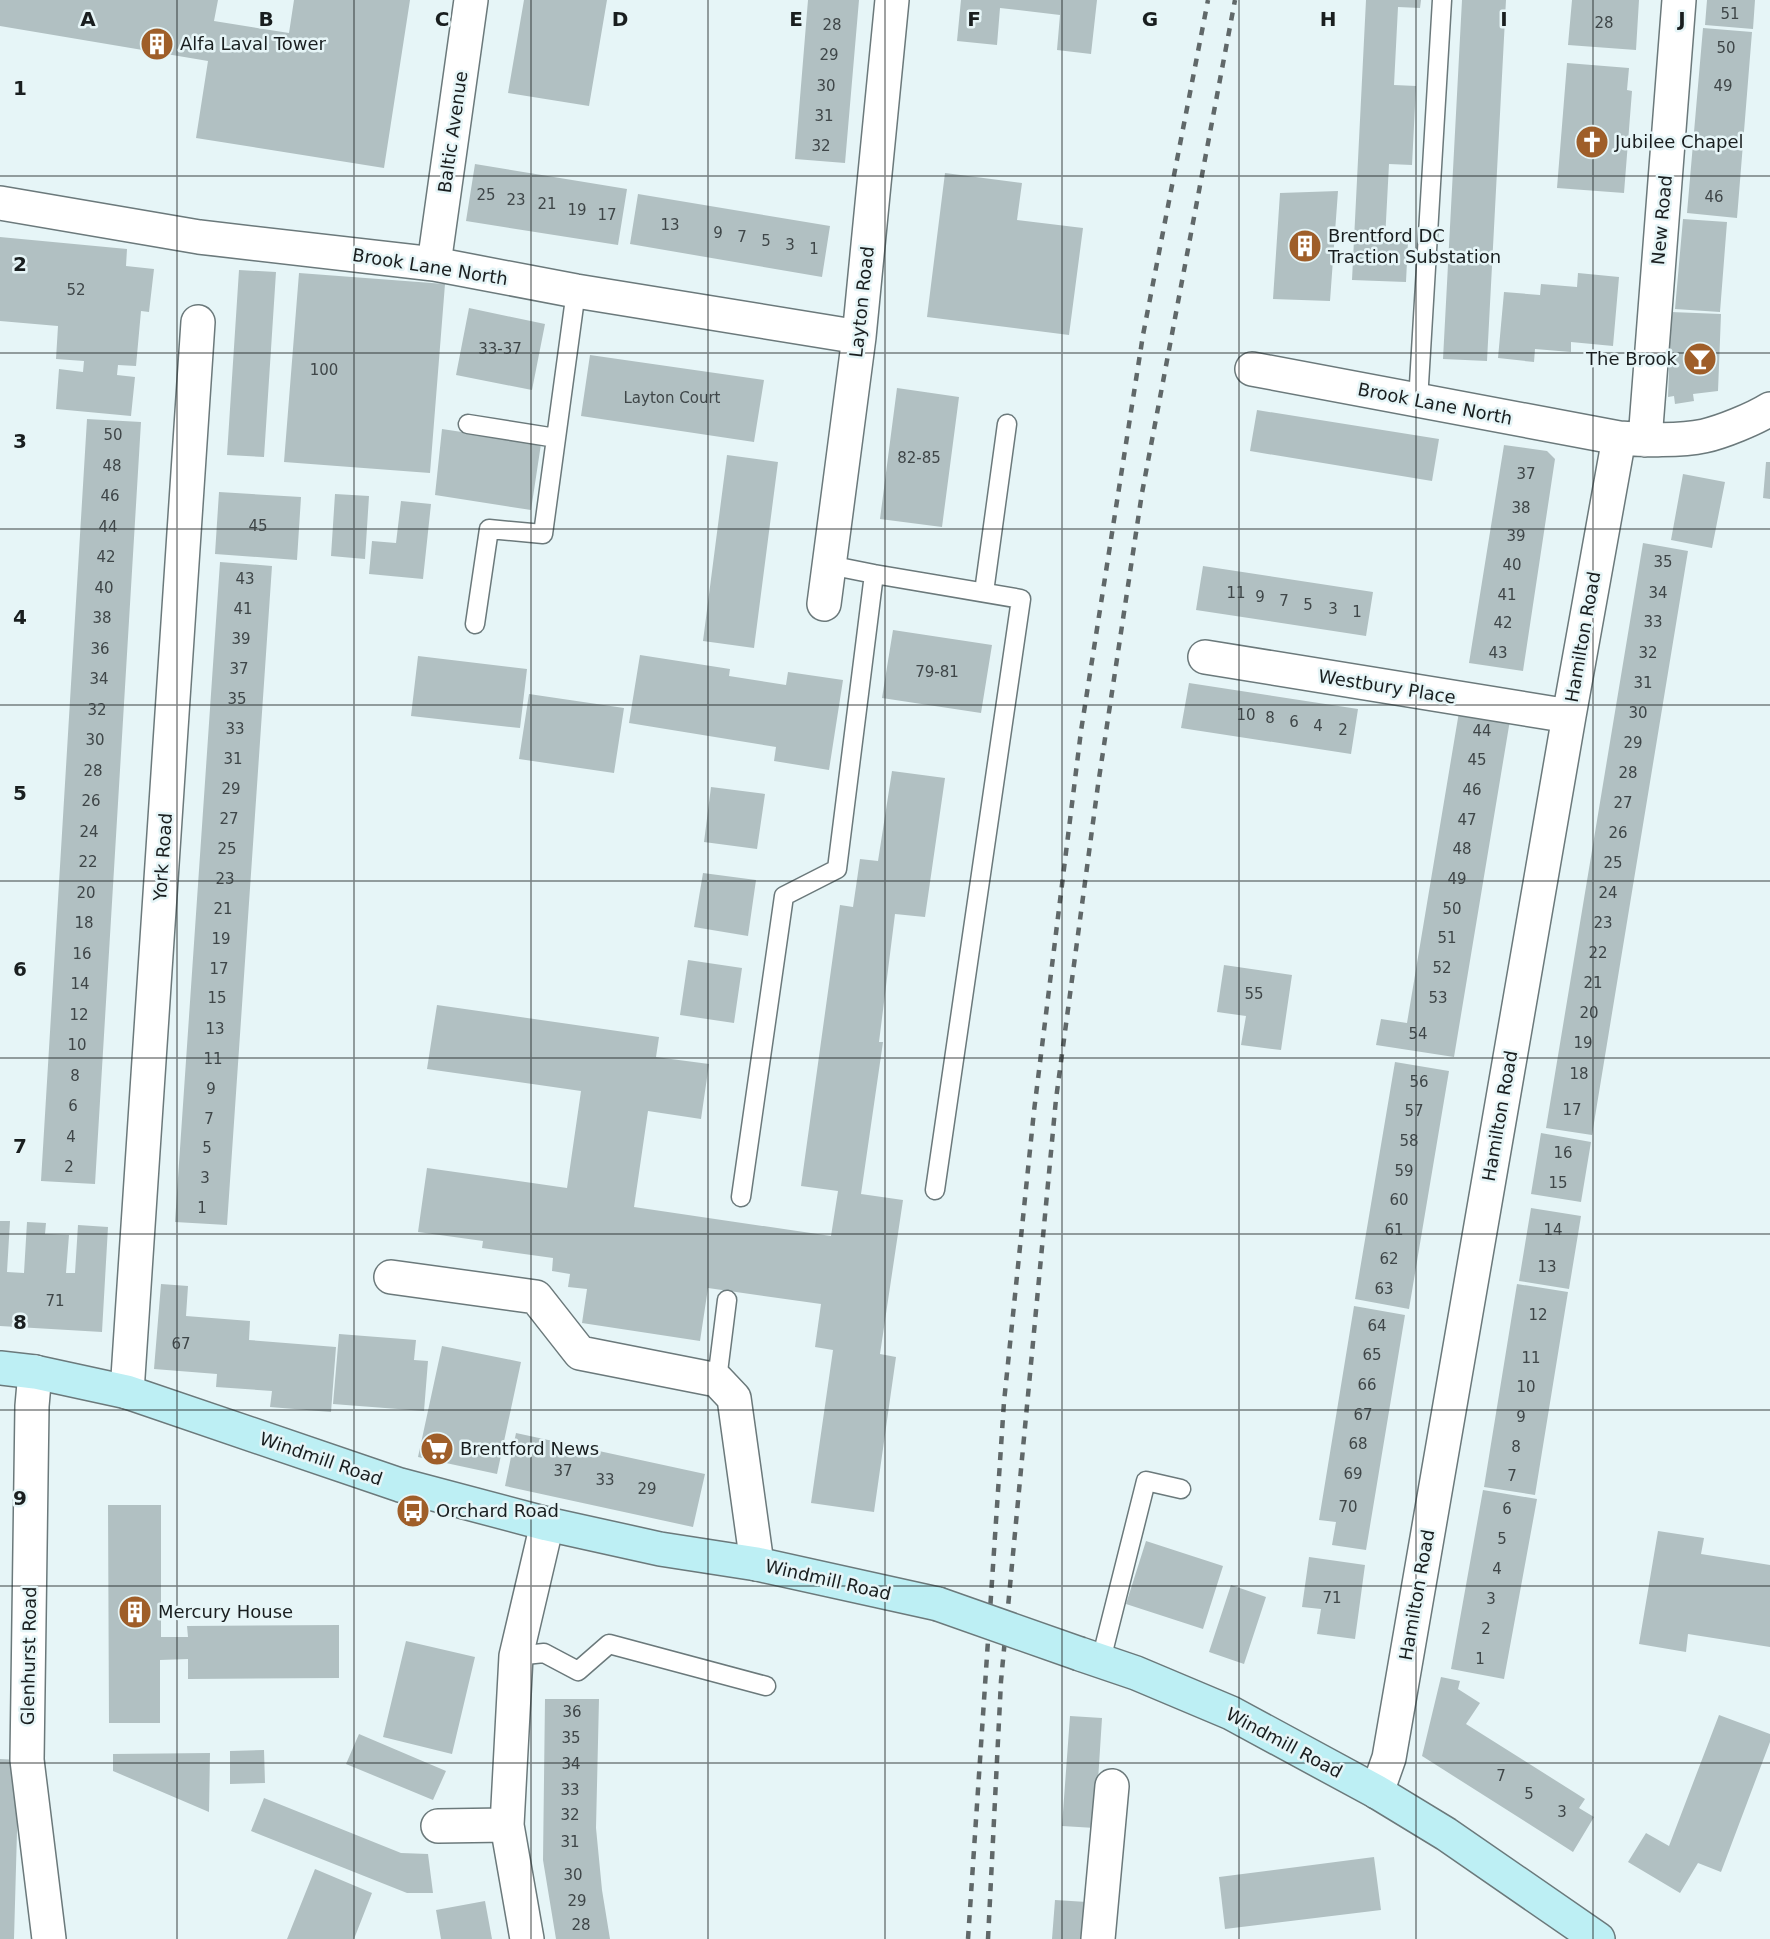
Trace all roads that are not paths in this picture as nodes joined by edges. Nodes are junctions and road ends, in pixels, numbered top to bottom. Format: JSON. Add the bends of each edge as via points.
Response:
{"nodes":[{"id":1,"x":471,"y":0,"type":"edge"},
{"id":2,"x":892,"y":0,"type":"edge"},
{"id":3,"x":1442,"y":0,"type":"edge"},
{"id":4,"x":1680,"y":0,"type":"edge"},
{"id":5,"x":0,"y":203,"type":"edge"},
{"id":6,"x":434,"y":264,"type":"junction"},
{"id":7,"x":576,"y":291,"type":"junction"},
{"id":8,"x":198,"y":322,"type":"dead end"},
{"id":9,"x":859,"y":337,"type":"junction"},
{"id":10,"x":1252,"y":369,"type":"dead end"},
{"id":11,"x":1418,"y":401,"type":"junction"},
{"id":12,"x":1770,"y":409,"type":"edge"},
{"id":13,"x":468,"y":424,"type":"dead end"},
{"id":14,"x":1007,"y":424,"type":"dead end"},
{"id":15,"x":556,"y":438,"type":"junction"},
{"id":16,"x":1632,"y":439,"type":"junction"},
{"id":17,"x":829,"y":565,"type":"junction"},
{"id":18,"x":874,"y":574,"type":"junction"},
{"id":19,"x":984,"y":592,"type":"junction"},
{"id":20,"x":824,"y":604,"type":"dead end"},
{"id":21,"x":475,"y":624,"type":"dead end"},
{"id":22,"x":1205,"y":657,"type":"dead end"},
{"id":23,"x":1569,"y":716,"type":"junction"},
{"id":24,"x":935,"y":1190,"type":"dead end"},
{"id":25,"x":741,"y":1197,"type":"dead end"},
{"id":26,"x":391,"y":1277,"type":"dead end"},
{"id":27,"x":727,"y":1300,"type":"dead end"},
{"id":28,"x":0,"y":1368,"type":"edge"},
{"id":29,"x":35,"y":1372,"type":"junction"},
{"id":30,"x":717,"y":1380,"type":"junction"},
{"id":31,"x":127,"y":1392,"type":"junction"},
{"id":32,"x":1181,"y":1489,"type":"dead end"},
{"id":33,"x":547,"y":1524,"type":"junction"},
{"id":34,"x":757,"y":1564,"type":"junction"},
{"id":35,"x":516,"y":1656,"type":"junction"},
{"id":36,"x":1090,"y":1657,"type":"junction"},
{"id":37,"x":766,"y":1686,"type":"dead end"},
{"id":38,"x":1112,"y":1786,"type":"dead end"},
{"id":39,"x":1377,"y":1792,"type":"junction"},
{"id":40,"x":507,"y":1825,"type":"junction"},
{"id":41,"x":438,"y":1826,"type":"dead end"},
{"id":42,"x":49,"y":1939,"type":"edge"},
{"id":43,"x":527,"y":1939,"type":"edge"},
{"id":44,"x":1098,"y":1939,"type":"edge"},
{"id":45,"x":1598,"y":1939,"type":"edge"}],
"edges":[{"from":1,"to":6,"type":"street","name":"Baltic Avenue"},
{"from":2,"to":9,"type":"street","name":"Layton Road"},
{"from":3,"to":11,"type":"lane"},
{"from":4,"to":16,"type":"street","name":"New Road"},
{"from":5,"to":6,"type":"street","name":"Brook Lane North","via":[[199,237]]},
{"from":6,"to":7,"type":"street","name":"Brook Lane North"},
{"from":7,"to":9,"type":"street","name":"Brook Lane North"},
{"from":7,"to":15,"type":"lane"},
{"from":8,"to":31,"type":"street","name":"York Road"},
{"from":9,"to":17,"type":"street","name":"Layton Road"},
{"from":10,"to":11,"type":"street","name":"Brook Lane North"},
{"from":11,"to":16,"type":"street","name":"Brook Lane North"},
{"from":12,"to":16,"type":"street","name":"Brook Lane North","via":[[1704,436]]},
{"from":13,"to":15,"type":"lane"},
{"from":14,"to":19,"type":"lane"},
{"from":15,"to":21,"type":"lane","via":[[543,534],[489,529]]},
{"from":16,"to":23,"type":"street","name":"Hamilton Road"},
{"from":17,"to":18,"type":"lane"},
{"from":17,"to":20,"type":"street","name":"Layton Road"},
{"from":18,"to":19,"type":"lane"},
{"from":18,"to":25,"type":"lane","via":[[837,869],[784,896]]},
{"from":19,"to":24,"type":"lane","via":[[1021,599]]},
{"from":22,"to":23,"type":"street","name":"Westbury Place"},
{"from":23,"to":39,"type":"street","name":"Hamilton Road","via":[[1389,1758]]},
{"from":26,"to":30,"type":"street","via":[[536,1297],[580,1353]]},
{"from":27,"to":30,"type":"lane"},
{"from":28,"to":29,"type":"main road","name":"Windmill Road"},
{"from":29,"to":31,"type":"main road","name":"Windmill Road"},
{"from":29,"to":42,"type":"street","name":"Glenhurst Road","via":[[27,1760]]},
{"from":30,"to":34,"type":"street","via":[[734,1398]]},
{"from":31,"to":33,"type":"main road","name":"Windmill Road","via":[[400,1485]]},
{"from":32,"to":36,"type":"lane","via":[[1146,1481]]},
{"from":33,"to":34,"type":"main road","name":"Windmill Road","via":[[660,1549]]},
{"from":33,"to":35,"type":"street"},
{"from":34,"to":36,"type":"main road","name":"Windmill Road","bridge":true,"via":[[938,1604]]},
{"from":35,"to":37,"type":"lane","via":[[544,1653],[578,1671],[609,1644]]},
{"from":35,"to":40,"type":"street"},
{"from":36,"to":39,"type":"main road","name":"Windmill Road","via":[[1231,1713]]},
{"from":38,"to":44,"type":"street"},
{"from":39,"to":45,"type":"main road","name":"Windmill Road","via":[[1461,1844]]},
{"from":40,"to":41,"type":"street"},
{"from":40,"to":43,"type":"street"}]}
